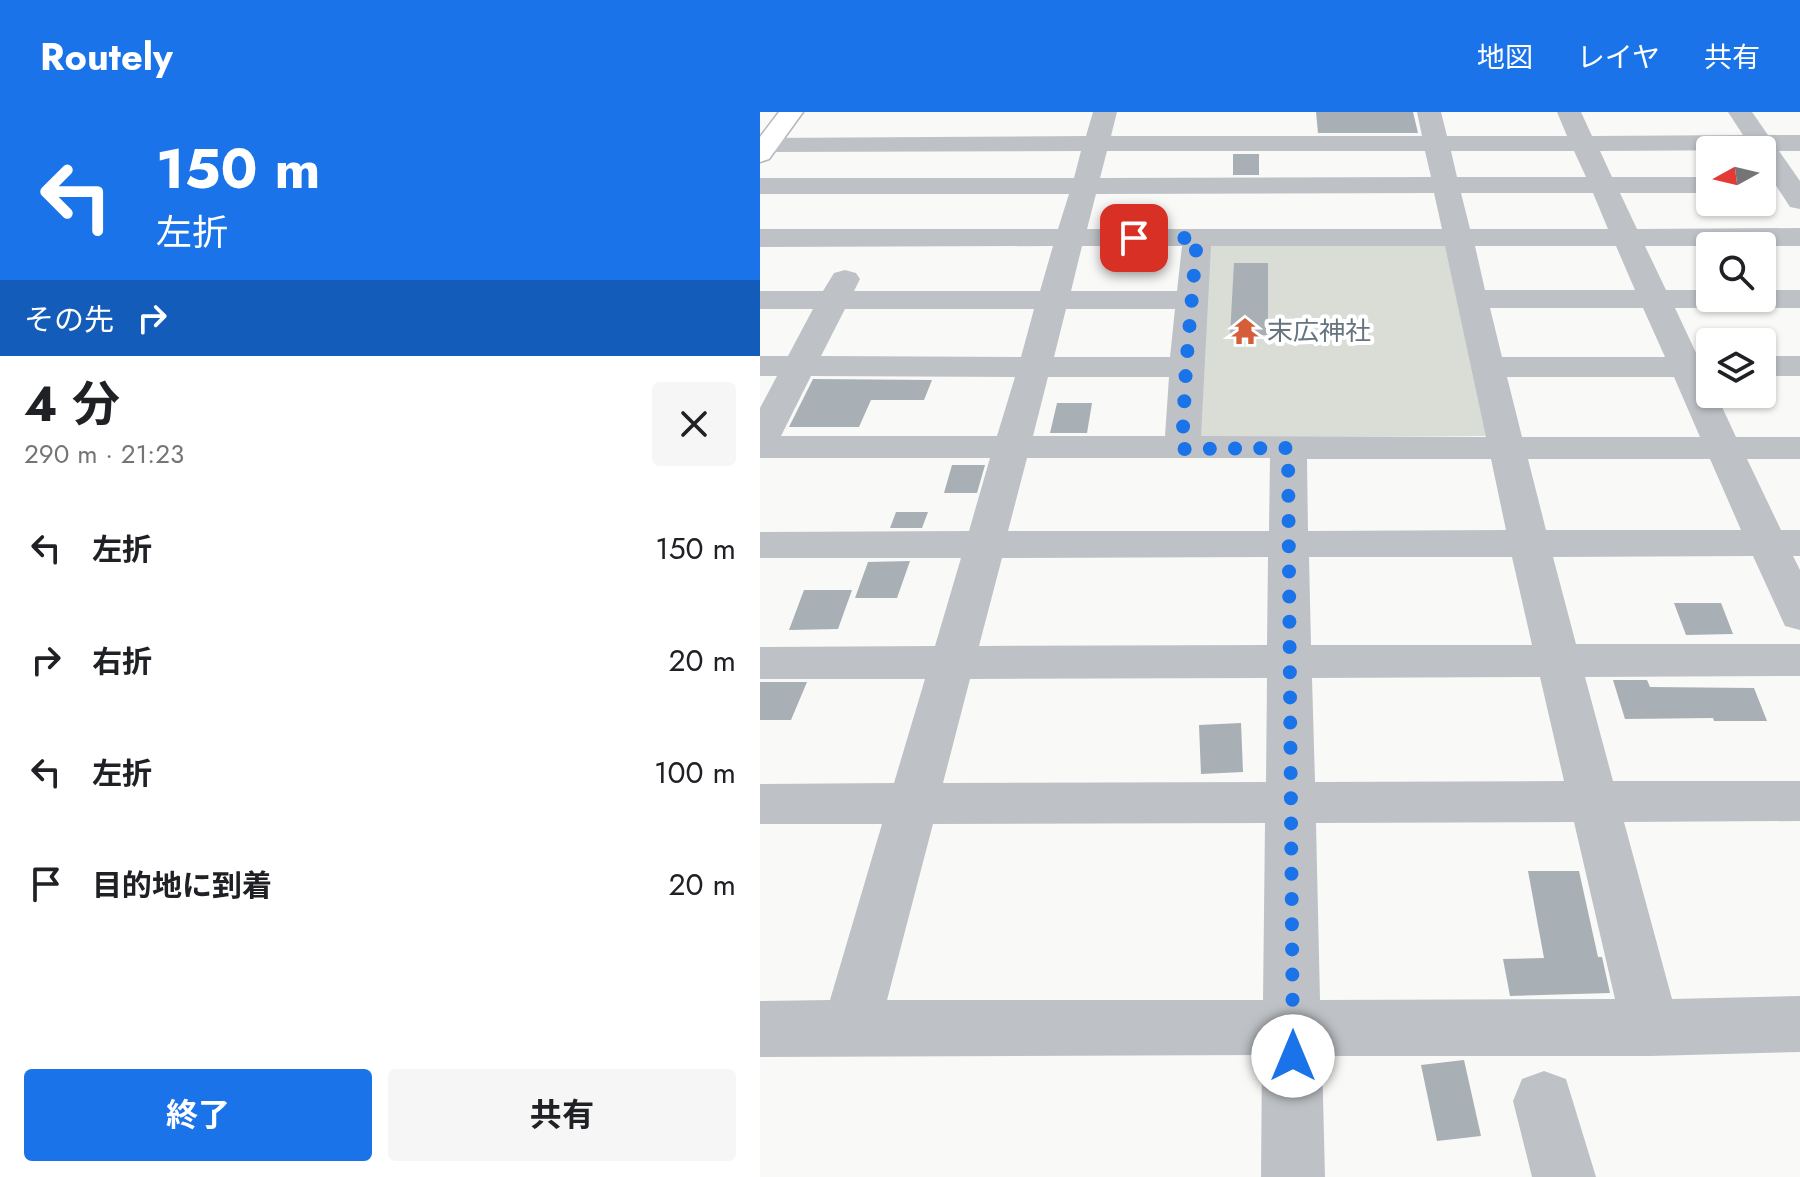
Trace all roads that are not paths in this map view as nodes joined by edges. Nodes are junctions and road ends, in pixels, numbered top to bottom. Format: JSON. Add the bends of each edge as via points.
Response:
{"nodes":[{"id":1,"x":791,"y":112,"type":"edge"},
{"id":2,"x":936,"y":112,"type":"edge"},
{"id":3,"x":1283,"y":112,"type":"edge"},
{"id":4,"x":1429,"y":112,"type":"edge"},
{"id":5,"x":1569,"y":112,"type":"edge"},
{"id":6,"x":1740,"y":112,"type":"edge"},
{"id":7,"x":1101,"y":128,"type":"edge"},
{"id":8,"x":1756,"y":136,"type":"edge"},
{"id":9,"x":1283,"y":143,"type":"junction"},
{"id":10,"x":1436,"y":143,"type":"junction"},
{"id":11,"x":1581,"y":143,"type":"junction"},
{"id":12,"x":1800,"y":143,"type":"edge"},
{"id":13,"x":919,"y":144,"type":"junction"},
{"id":14,"x":1696,"y":144,"type":"edge"},
{"id":15,"x":1776,"y":144,"type":"edge"},
{"id":16,"x":764,"y":149,"type":"edge"},
{"id":17,"x":1776,"y":169,"type":"edge"},
{"id":18,"x":896,"y":185,"type":"junction"},
{"id":19,"x":1085,"y":185,"type":"junction"},
{"id":20,"x":1284,"y":185,"type":"junction"},
{"id":21,"x":1446,"y":185,"type":"junction"},
{"id":22,"x":1602,"y":185,"type":"junction"},
{"id":23,"x":1696,"y":185,"type":"edge"},
{"id":24,"x":760,"y":186,"type":"edge"},
{"id":25,"x":1788,"y":189,"type":"edge"},
{"id":26,"x":1284,"y":237,"type":"junction"},
{"id":27,"x":1625,"y":237,"type":"junction"},
{"id":28,"x":1800,"y":237,"type":"edge"},
{"id":29,"x":760,"y":238,"type":"edge"},
{"id":30,"x":867,"y":238,"type":"junction"},
{"id":31,"x":1070,"y":238,"type":"junction"},
{"id":32,"x":1197,"y":238,"type":"junction"},
{"id":33,"x":1457,"y":238,"type":"junction"},
{"id":34,"x":1054,"y":299,"type":"junction"},
{"id":35,"x":1474,"y":299,"type":"junction"},
{"id":36,"x":1653,"y":299,"type":"junction"},
{"id":37,"x":1800,"y":299,"type":"edge"},
{"id":38,"x":760,"y":300,"type":"edge"},
{"id":39,"x":835,"y":300,"type":"junction"},
{"id":40,"x":1193,"y":300,"type":"junction"},
{"id":41,"x":1696,"y":365,"type":"edge"},
{"id":42,"x":760,"y":366,"type":"edge"},
{"id":43,"x":799,"y":366,"type":"junction"},
{"id":44,"x":1776,"y":366,"type":"edge"},
{"id":45,"x":1800,"y":366,"type":"edge"},
{"id":46,"x":1034,"y":367,"type":"junction"},
{"id":47,"x":1186,"y":367,"type":"junction"},
{"id":48,"x":1489,"y":367,"type":"junction"},
{"id":49,"x":1696,"y":367,"type":"edge"},
{"id":50,"x":1710,"y":408,"type":"edge"},
{"id":51,"x":760,"y":441,"type":"edge"},
{"id":52,"x":760,"y":447,"type":"edge"},
{"id":53,"x":1014,"y":448,"type":"junction"},
{"id":54,"x":1288,"y":448,"type":"junction"},
{"id":55,"x":1508,"y":448,"type":"junction"},
{"id":56,"x":1722,"y":448,"type":"junction"},
{"id":57,"x":1800,"y":448,"type":"edge"},
{"id":58,"x":1182,"y":449,"type":"junction"},
{"id":59,"x":1783,"y":543,"type":"edge"},
{"id":60,"x":1289,"y":544,"type":"junction"},
{"id":61,"x":1529,"y":544,"type":"junction"},
{"id":62,"x":760,"y":545,"type":"edge"},
{"id":63,"x":985,"y":545,"type":"junction"},
{"id":64,"x":1800,"y":615,"type":"edge"},
{"id":65,"x":1558,"y":659,"type":"junction"},
{"id":66,"x":1800,"y":660,"type":"edge"},
{"id":67,"x":1289,"y":661,"type":"junction"},
{"id":68,"x":952,"y":662,"type":"junction"},
{"id":69,"x":760,"y":663,"type":"edge"},
{"id":70,"x":1594,"y":801,"type":"junction"},
{"id":71,"x":1800,"y":801,"type":"edge"},
{"id":72,"x":1292,"y":802,"type":"junction"},
{"id":73,"x":913,"y":803,"type":"junction"},
{"id":74,"x":760,"y":804,"type":"edge"},
{"id":75,"x":1800,"y":1024,"type":"edge"},
{"id":76,"x":1293,"y":1025,"type":"junction"},
{"id":77,"x":851,"y":1027,"type":"junction"},
{"id":78,"x":1651,"y":1028,"type":"junction"},
{"id":79,"x":760,"y":1029,"type":"edge"},
{"id":80,"x":1544,"y":1101,"type":"dead end"},
{"id":81,"x":1293,"y":1177,"type":"edge"},
{"id":82,"x":1564,"y":1177,"type":"edge"}],
"edges":[{"from":1,"to":16,"type":"main road"},
{"from":2,"to":13,"type":"street"},
{"from":3,"to":9,"type":"street"},
{"from":4,"to":10,"type":"street"},
{"from":5,"to":11,"type":"street"},
{"from":6,"to":8,"type":"street"},
{"from":7,"to":9,"type":"street"},
{"from":7,"to":13,"type":"street"},
{"from":7,"to":19,"type":"street"},
{"from":9,"to":10,"type":"street"},
{"from":9,"to":20,"type":"street"},
{"from":10,"to":11,"type":"street"},
{"from":10,"to":21,"type":"street"},
{"from":11,"to":14,"type":"street"},
{"from":11,"to":22,"type":"street"},
{"from":12,"to":15,"type":"street"},
{"from":13,"to":16,"type":"street"},
{"from":13,"to":18,"type":"street"},
{"from":17,"to":25,"type":"street"},
{"from":18,"to":19,"type":"street"},
{"from":18,"to":24,"type":"street"},
{"from":18,"to":30,"type":"street"},
{"from":19,"to":20,"type":"street"},
{"from":19,"to":31,"type":"street"},
{"from":20,"to":21,"type":"street"},
{"from":20,"to":26,"type":"street"},
{"from":21,"to":22,"type":"street"},
{"from":21,"to":33,"type":"street"},
{"from":22,"to":23,"type":"street"},
{"from":22,"to":27,"type":"street"},
{"from":26,"to":32,"type":"street"},
{"from":26,"to":33,"type":"street"},
{"from":27,"to":28,"type":"street"},
{"from":27,"to":33,"type":"street"},
{"from":27,"to":36,"type":"street"},
{"from":29,"to":30,"type":"street"},
{"from":30,"to":31,"type":"street"},
{"from":30,"to":39,"type":"street"},
{"from":31,"to":32,"type":"street"},
{"from":31,"to":34,"type":"street"},
{"from":32,"to":40,"type":"street"},
{"from":33,"to":35,"type":"street"},
{"from":34,"to":39,"type":"street"},
{"from":34,"to":40,"type":"street"},
{"from":34,"to":46,"type":"street"},
{"from":35,"to":36,"type":"street"},
{"from":35,"to":48,"type":"street"},
{"from":36,"to":37,"type":"street"},
{"from":36,"to":41,"type":"street"},
{"from":38,"to":39,"type":"street"},
{"from":39,"to":43,"type":"street"},
{"from":40,"to":47,"type":"street"},
{"from":42,"to":43,"type":"street"},
{"from":43,"to":46,"type":"street"},
{"from":43,"to":51,"type":"street"},
{"from":44,"to":45,"type":"street"},
{"from":46,"to":47,"type":"street"},
{"from":46,"to":53,"type":"street"},
{"from":47,"to":58,"type":"street"},
{"from":48,"to":49,"type":"street"},
{"from":48,"to":55,"type":"street"},
{"from":50,"to":56,"type":"street"},
{"from":52,"to":53,"type":"street"},
{"from":53,"to":58,"type":"street"},
{"from":53,"to":63,"type":"street"},
{"from":54,"to":55,"type":"street"},
{"from":54,"to":58,"type":"street"},
{"from":54,"to":60,"type":"street"},
{"from":55,"to":56,"type":"street"},
{"from":55,"to":61,"type":"street"},
{"from":56,"to":57,"type":"street"},
{"from":56,"to":59,"type":"street"},
{"from":59,"to":61,"type":"street"},
{"from":59,"to":64,"type":"street"},
{"from":60,"to":61,"type":"street"},
{"from":60,"to":63,"type":"street"},
{"from":60,"to":67,"type":"street"},
{"from":61,"to":65,"type":"street"},
{"from":62,"to":63,"type":"street"},
{"from":63,"to":68,"type":"street"},
{"from":65,"to":66,"type":"street"},
{"from":65,"to":67,"type":"street"},
{"from":65,"to":70,"type":"street"},
{"from":67,"to":68,"type":"street"},
{"from":67,"to":72,"type":"street"},
{"from":68,"to":69,"type":"street"},
{"from":68,"to":73,"type":"street"},
{"from":70,"to":71,"type":"street"},
{"from":70,"to":72,"type":"street"},
{"from":70,"to":78,"type":"street"},
{"from":72,"to":73,"type":"street"},
{"from":72,"to":76,"type":"street"},
{"from":73,"to":74,"type":"street"},
{"from":73,"to":77,"type":"street"},
{"from":75,"to":78,"type":"street"},
{"from":76,"to":77,"type":"street"},
{"from":76,"to":78,"type":"street"},
{"from":76,"to":81,"type":"street"},
{"from":77,"to":79,"type":"street"},
{"from":80,"to":82,"type":"street"}]}
